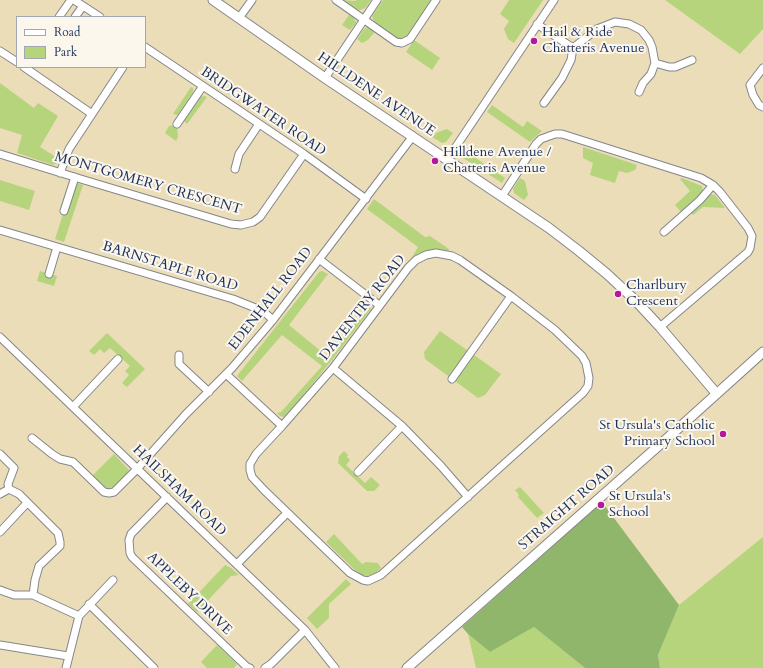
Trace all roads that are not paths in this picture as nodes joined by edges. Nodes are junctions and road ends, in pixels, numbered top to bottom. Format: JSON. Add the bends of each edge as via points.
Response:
{"nodes":[{"id":1,"x":213,"y":0,"type":"edge"},
{"id":2,"x":336,"y":0,"type":"edge"},
{"id":3,"x":377,"y":0,"type":"edge"},
{"id":4,"x":436,"y":0,"type":"edge"},
{"id":5,"x":554,"y":0,"type":"edge"},
{"id":6,"x":249,"y":1,"type":"edge"},
{"id":7,"x":77,"y":2,"type":"edge"},
{"id":8,"x":60,"y":16,"type":"edge"},
{"id":9,"x":75,"y":16,"type":"edge"},
{"id":10,"x":98,"y":16,"type":"edge"},
{"id":11,"x":239,"y":18,"type":"junction"},
{"id":12,"x":364,"y":20,"type":"junction"},
{"id":13,"x":537,"y":24,"type":"junction"},
{"id":14,"x":146,"y":48,"type":"edge"},
{"id":15,"x":574,"y":48,"type":"junction"},
{"id":16,"x":0,"y":51,"type":"edge"},
{"id":17,"x":692,"y":60,"type":"dead end"},
{"id":18,"x":16,"y":61,"type":"edge"},
{"id":19,"x":655,"y":63,"type":"junction"},
{"id":20,"x":25,"y":68,"type":"edge"},
{"id":21,"x":122,"y":68,"type":"edge"},
{"id":22,"x":763,"y":68,"type":"edge"},
{"id":23,"x":325,"y":78,"type":"junction"},
{"id":24,"x":203,"y":86,"type":"junction"},
{"id":25,"x":638,"y":92,"type":"dead end"},
{"id":26,"x":544,"y":102,"type":"dead end"},
{"id":27,"x":763,"y":107,"type":"edge"},
{"id":28,"x":92,"y":114,"type":"junction"},
{"id":29,"x":177,"y":124,"type":"dead end"},
{"id":30,"x":259,"y":124,"type":"junction"},
{"id":31,"x":413,"y":136,"type":"junction"},
{"id":32,"x":0,"y":154,"type":"edge"},
{"id":33,"x":304,"y":154,"type":"junction"},
{"id":34,"x":447,"y":160,"type":"junction"},
{"id":35,"x":235,"y":168,"type":"dead end"},
{"id":36,"x":60,"y":173,"type":"junction"},
{"id":37,"x":75,"y":177,"type":"junction"},
{"id":38,"x":713,"y":185,"type":"junction"},
{"id":39,"x":502,"y":196,"type":"junction"},
{"id":40,"x":366,"y":199,"type":"junction"},
{"id":41,"x":64,"y":211,"type":"dead end"},
{"id":42,"x":0,"y":230,"type":"edge"},
{"id":43,"x":664,"y":232,"type":"dead end"},
{"id":44,"x":56,"y":247,"type":"junction"},
{"id":45,"x":319,"y":259,"type":"junction"},
{"id":46,"x":49,"y":274,"type":"dead end"},
{"id":47,"x":511,"y":296,"type":"junction"},
{"id":48,"x":379,"y":305,"type":"junction"},
{"id":49,"x":273,"y":320,"type":"junction"},
{"id":50,"x":660,"y":328,"type":"junction"},
{"id":51,"x":0,"y":337,"type":"edge"},
{"id":52,"x":763,"y":352,"type":"edge"},
{"id":53,"x":179,"y":355,"type":"dead end"},
{"id":54,"x":118,"y":359,"type":"dead end"},
{"id":55,"x":333,"y":368,"type":"junction"},
{"id":56,"x":226,"y":374,"type":"junction"},
{"id":57,"x":452,"y":379,"type":"dead end"},
{"id":58,"x":209,"y":392,"type":"junction"},
{"id":59,"x":716,"y":393,"type":"junction"},
{"id":60,"x":73,"y":406,"type":"junction"},
{"id":61,"x":282,"y":426,"type":"junction"},
{"id":62,"x":402,"y":426,"type":"junction"},
{"id":63,"x":32,"y":438,"type":"dead end"},
{"id":64,"x":0,"y":454,"type":"edge"},
{"id":65,"x":138,"y":469,"type":"junction"},
{"id":66,"x":358,"y":472,"type":"dead end"},
{"id":67,"x":9,"y":489,"type":"junction"},
{"id":68,"x":0,"y":494,"type":"edge"},
{"id":69,"x":167,"y":497,"type":"junction"},
{"id":70,"x":468,"y":497,"type":"junction"},
{"id":71,"x":27,"y":503,"type":"junction"},
{"id":72,"x":287,"y":513,"type":"junction"},
{"id":73,"x":0,"y":532,"type":"edge"},
{"id":74,"x":237,"y":564,"type":"junction"},
{"id":75,"x":113,"y":580,"type":"dead end"},
{"id":76,"x":0,"y":590,"type":"edge"},
{"id":77,"x":33,"y":595,"type":"junction"},
{"id":78,"x":89,"y":604,"type":"junction"},
{"id":79,"x":79,"y":616,"type":"junction"},
{"id":80,"x":305,"y":630,"type":"junction"},
{"id":81,"x":0,"y":645,"type":"edge"},
{"id":82,"x":68,"y":656,"type":"junction"},
{"id":83,"x":66,"y":668,"type":"edge"},
{"id":84,"x":154,"y":668,"type":"edge"},
{"id":85,"x":250,"y":668,"type":"edge"},
{"id":86,"x":265,"y":668,"type":"edge"},
{"id":87,"x":335,"y":668,"type":"edge"},
{"id":88,"x":407,"y":668,"type":"edge"}],
"edges":[{"from":1,"to":11,"type":"street","name":"HILLDENE AVENUE"},
{"from":2,"to":12,"type":"street"},
{"from":3,"to":12,"type":"street"},
{"from":4,"to":12,"type":"street","via":[[410,39],[402,43],[396,42]]},
{"from":5,"to":13,"type":"street"},
{"from":6,"to":11,"type":"street"},
{"from":7,"to":8,"type":"street"},
{"from":7,"to":9,"type":"street"},
{"from":7,"to":10,"type":"street"},
{"from":11,"to":23,"type":"street","name":"HILLDENE AVENUE"},
{"from":12,"to":23,"type":"street"},
{"from":13,"to":15,"type":"street"},
{"from":13,"to":34,"type":"street"},
{"from":14,"to":24,"type":"street","name":"BRIDGWATER ROAD"},
{"from":15,"to":19,"type":"street","via":[[590,33],[604,25],[623,22],[635,26],[650,40]]},
{"from":15,"to":26,"type":"street","via":[[564,73]]},
{"from":16,"to":18,"type":"street"},
{"from":17,"to":19,"type":"street","via":[[669,68]]},
{"from":19,"to":25,"type":"street","via":[[651,74]]},
{"from":20,"to":28,"type":"street"},
{"from":21,"to":28,"type":"street"},
{"from":22,"to":27,"type":"street","via":[[750,86],[759,105]]},
{"from":23,"to":31,"type":"street","name":"HILLDENE AVENUE"},
{"from":24,"to":29,"type":"street"},
{"from":24,"to":30,"type":"street","name":"BRIDGWATER ROAD"},
{"from":28,"to":36,"type":"street","via":[[69,149]]},
{"from":30,"to":33,"type":"street","name":"BRIDGWATER ROAD"},
{"from":30,"to":35,"type":"street","via":[[239,154]]},
{"from":31,"to":34,"type":"street","name":"HILLDENE AVENUE"},
{"from":31,"to":40,"type":"street","name":"EDENHALL ROAD"},
{"from":32,"to":36,"type":"street","name":"MONTGOMERY CRESCENT"},
{"from":33,"to":37,"type":"street","name":"MONTGOMERY CRESCENT","via":[[260,217],[245,225],[231,224]]},
{"from":33,"to":40,"type":"street","name":"BRIDGWATER ROAD"},
{"from":34,"to":39,"type":"street","name":"HILLDENE AVENUE"},
{"from":36,"to":37,"type":"street","name":"MONTGOMERY CRESCENT"},
{"from":37,"to":41,"type":"street"},
{"from":38,"to":39,"type":"street","via":[[701,178],[562,134],[547,136],[536,144]]},
{"from":38,"to":43,"type":"street"},
{"from":38,"to":50,"type":"street","via":[[748,228],[752,236],[750,248]]},
{"from":39,"to":50,"type":"street","name":"HILLDENE AVENUE","via":[[584,255],[629,295]]},
{"from":40,"to":45,"type":"street","name":"EDENHALL ROAD"},
{"from":42,"to":44,"type":"street","name":"BARNSTAPLE ROAD"},
{"from":44,"to":46,"type":"street"},
{"from":44,"to":49,"type":"street","name":"BARNSTAPLE ROAD","via":[[233,299],[263,311]]},
{"from":45,"to":48,"type":"street"},
{"from":45,"to":49,"type":"street","name":"EDENHALL ROAD"},
{"from":47,"to":48,"type":"street","name":"DAVENTRY ROAD","via":[[460,260],[436,253],[416,260]]},
{"from":47,"to":57,"type":"street"},
{"from":47,"to":70,"type":"street","name":"DAVENTRY ROAD","via":[[555,330],[582,356],[588,368],[588,386],[584,393]]},
{"from":48,"to":55,"type":"street","name":"DAVENTRY ROAD"},
{"from":49,"to":56,"type":"street","name":"EDENHALL ROAD"},
{"from":50,"to":59,"type":"street","name":"HILLDENE AVENUE"},
{"from":51,"to":60,"type":"street","name":"HAILSHAM ROAD"},
{"from":52,"to":59,"type":"street","name":"STRAIGHT ROAD"},
{"from":53,"to":58,"type":"street","via":[[179,364]]},
{"from":54,"to":60,"type":"street"},
{"from":55,"to":61,"type":"street","name":"DAVENTRY ROAD"},
{"from":55,"to":62,"type":"street"},
{"from":56,"to":58,"type":"street","name":"EDENHALL ROAD"},
{"from":56,"to":61,"type":"street"},
{"from":58,"to":65,"type":"street","name":"EDENHALL ROAD"},
{"from":59,"to":88,"type":"street","name":"STRAIGHT ROAD"},
{"from":60,"to":65,"type":"street","name":"HAILSHAM ROAD"},
{"from":61,"to":72,"type":"street","name":"DAVENTRY ROAD","via":[[252,459],[250,470],[255,481]]},
{"from":62,"to":66,"type":"street"},
{"from":62,"to":70,"type":"street"},
{"from":63,"to":65,"type":"street","name":"EDENHALL ROAD","via":[[60,459],[73,462],[106,493],[114,492]]},
{"from":64,"to":67,"type":"street","via":[[14,468],[8,484]]},
{"from":65,"to":69,"type":"street","name":"HAILSHAM ROAD"},
{"from":67,"to":68,"type":"street"},
{"from":67,"to":71,"type":"street","via":[[19,494]]},
{"from":69,"to":74,"type":"street","name":"HAILSHAM ROAD"},
{"from":69,"to":85,"type":"street","name":"APPLEBY DRIVE","via":[[131,534],[129,540],[132,558]]},
{"from":70,"to":72,"type":"street","name":"DAVENTRY ROAD","via":[[381,575],[368,581],[351,574]]},
{"from":71,"to":73,"type":"street"},
{"from":71,"to":77,"type":"street","via":[[58,533],[60,542],[55,552],[39,566]]},
{"from":72,"to":74,"type":"street"},
{"from":74,"to":80,"type":"street","name":"HAILSHAM ROAD"},
{"from":75,"to":78,"type":"street"},
{"from":76,"to":77,"type":"street","via":[[14,595]]},
{"from":77,"to":79,"type":"street"},
{"from":78,"to":79,"type":"street"},
{"from":78,"to":84,"type":"street"},
{"from":79,"to":82,"type":"street"},
{"from":80,"to":86,"type":"street"},
{"from":80,"to":87,"type":"street","name":"HAILSHAM ROAD"},
{"from":81,"to":82,"type":"street"},
{"from":82,"to":83,"type":"street"}]}
